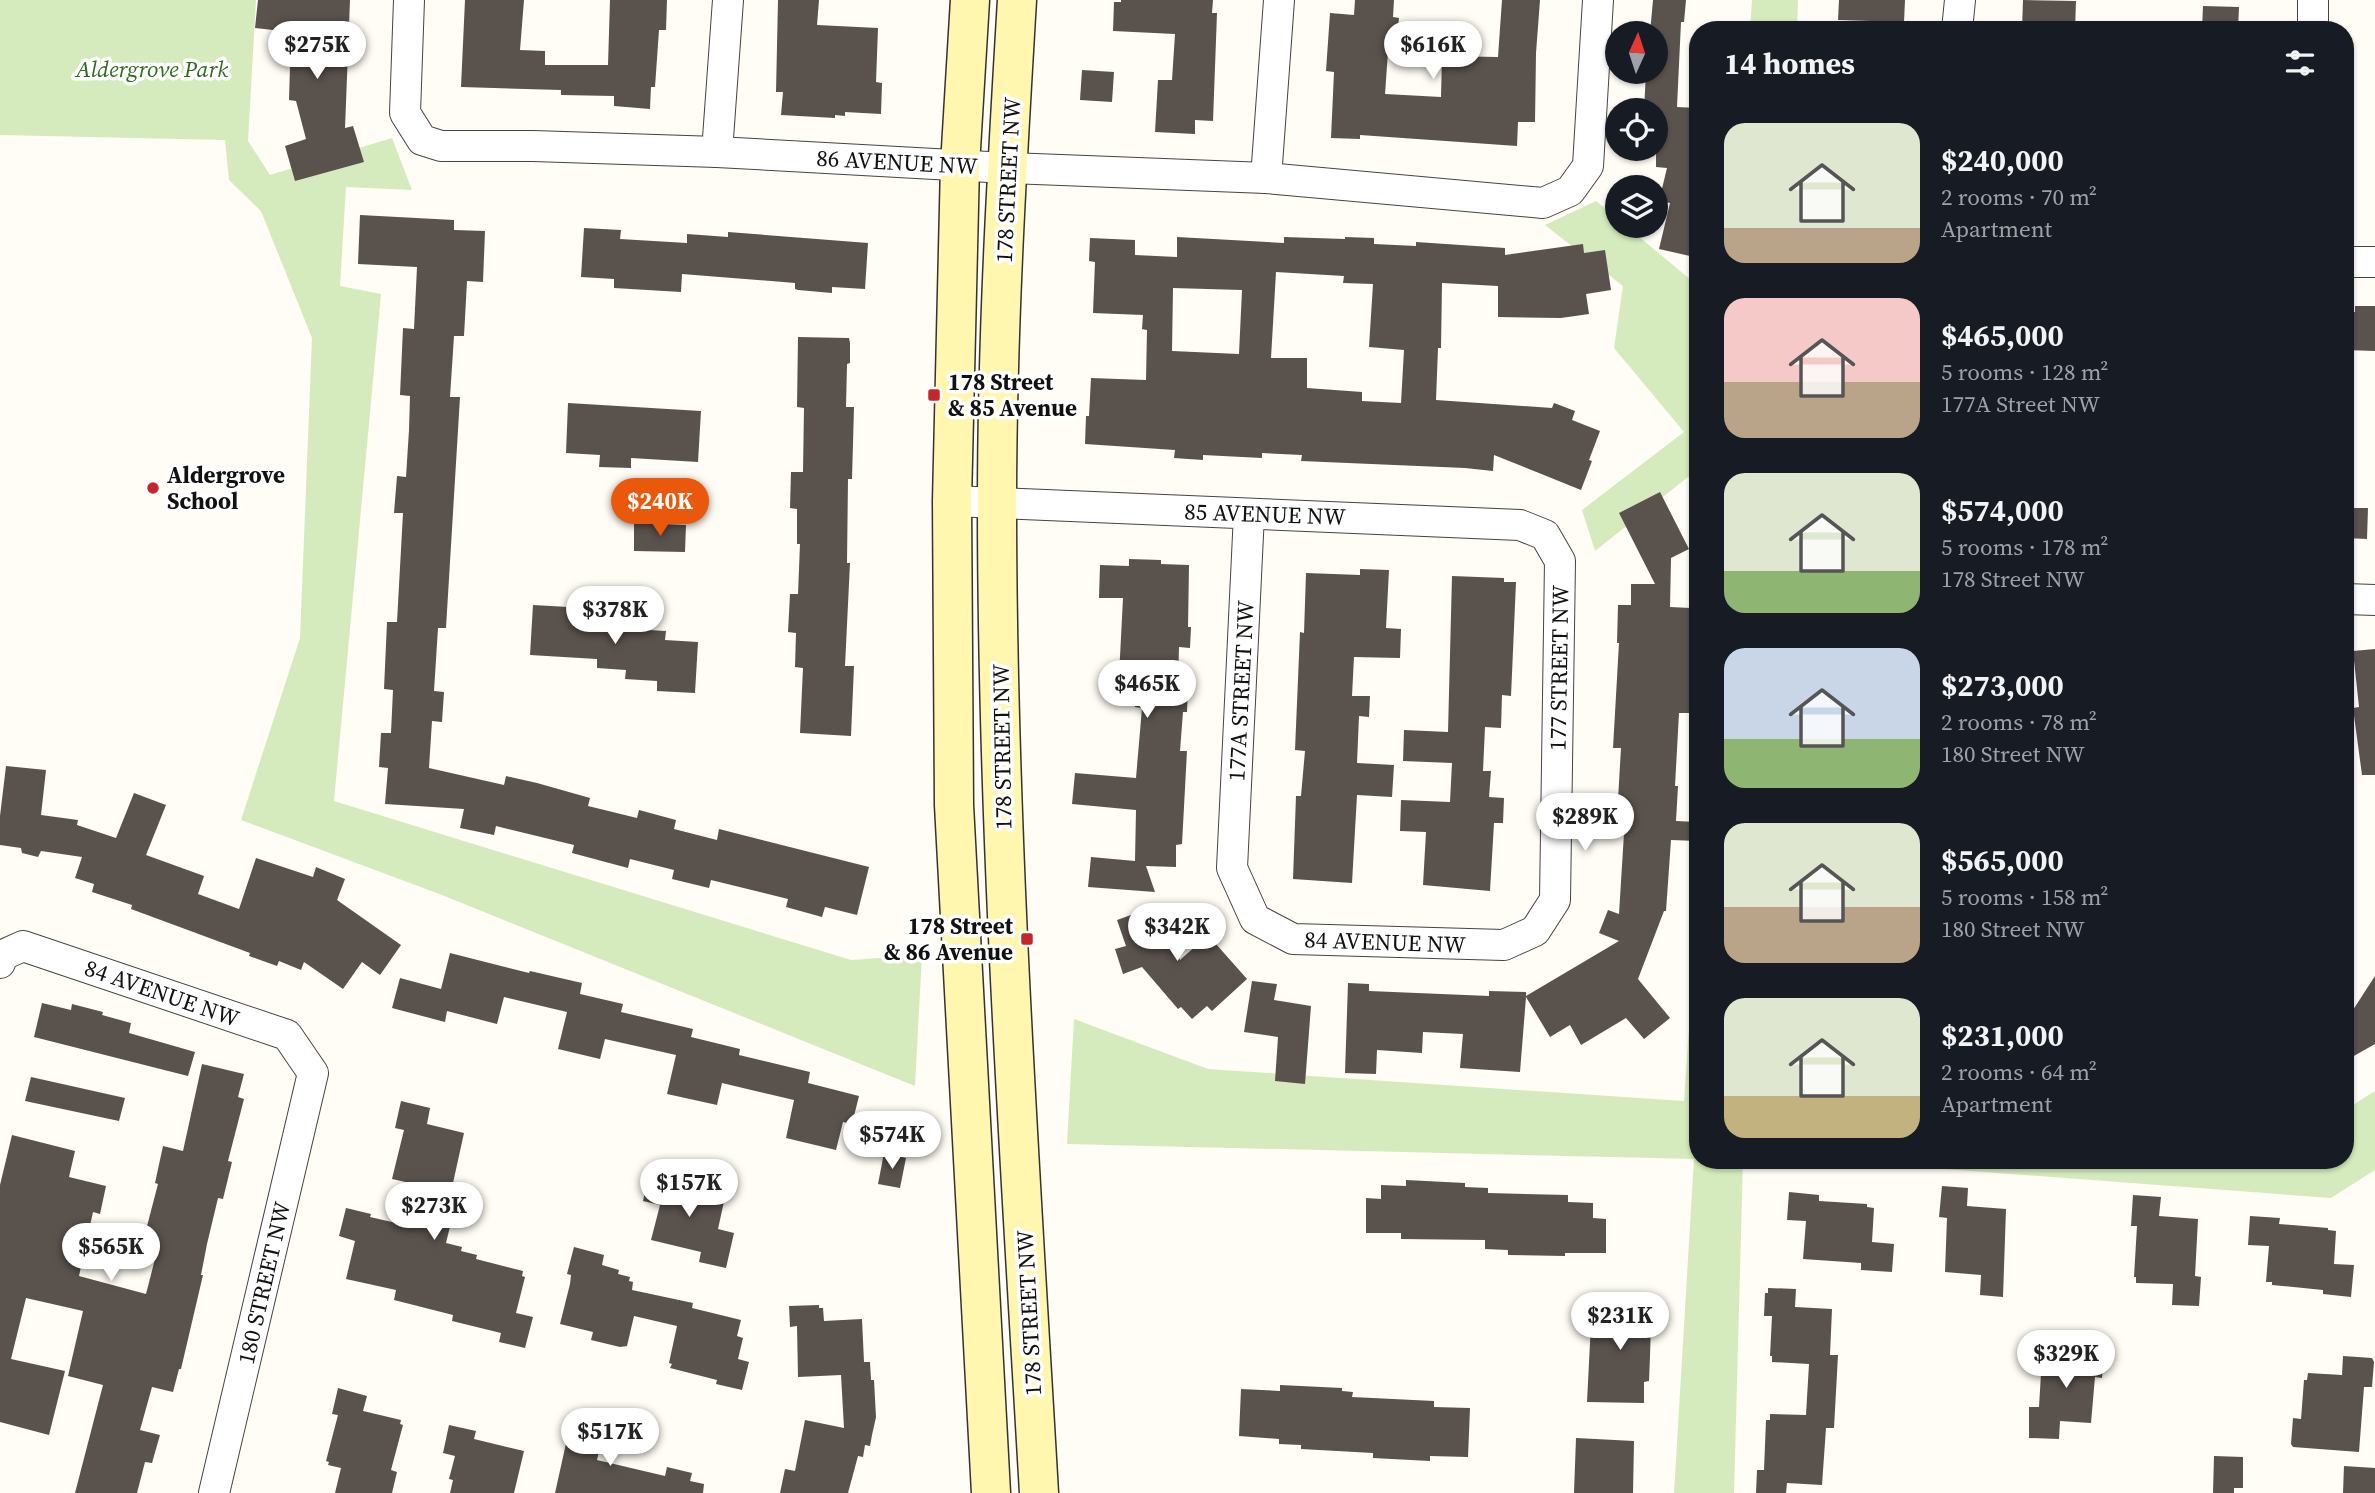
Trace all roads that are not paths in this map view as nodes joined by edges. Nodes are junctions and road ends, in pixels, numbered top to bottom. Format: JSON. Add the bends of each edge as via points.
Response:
{"nodes":[{"id":1,"x":409,"y":0,"type":"edge"},
{"id":2,"x":728,"y":0,"type":"edge"},
{"id":3,"x":970,"y":0,"type":"edge"},
{"id":4,"x":1017,"y":0,"type":"edge"},
{"id":5,"x":1279,"y":0,"type":"edge"},
{"id":6,"x":1598,"y":0,"type":"edge"},
{"id":7,"x":1960,"y":0,"type":"edge"},
{"id":8,"x":2313,"y":0,"type":"edge"},
{"id":9,"x":1958,"y":21,"type":"edge"},
{"id":10,"x":2313,"y":21,"type":"edge"},
{"id":11,"x":716,"y":152,"type":"junction"},
{"id":12,"x":960,"y":165,"type":"junction"},
{"id":13,"x":1007,"y":168,"type":"junction"},
{"id":14,"x":1266,"y":178,"type":"junction"},
{"id":15,"x":2354,"y":262,"type":"edge"},
{"id":16,"x":2375,"y":262,"type":"edge"},
{"id":17,"x":952,"y":501,"type":"junction"},
{"id":18,"x":997,"y":502,"type":"junction"},
{"id":19,"x":1249,"y":514,"type":"junction"},
{"id":20,"x":1560,"y":562,"type":"joint"},
{"id":21,"x":2354,"y":599,"type":"edge"},
{"id":22,"x":2375,"y":600,"type":"edge"},
{"id":23,"x":1232,"y":868,"type":"joint"},
{"id":24,"x":1555,"y":900,"type":"joint"},
{"id":25,"x":0,"y":963,"type":"edge"},
{"id":26,"x":313,"y":1073,"type":"joint"},
{"id":27,"x":215,"y":1493,"type":"edge"},
{"id":28,"x":991,"y":1493,"type":"edge"},
{"id":29,"x":1039,"y":1493,"type":"edge"}],
"edges":[{"from":1,"to":11,"type":"street","name":"86 AVENUE NW","via":[[405,113],[422,140],[441,146]]},
{"from":2,"to":11,"type":"street"},
{"from":3,"to":12,"type":"main road","name":"178 STREET NW"},
{"from":4,"to":13,"type":"main road","name":"178 STREET NW"},
{"from":5,"to":14,"type":"street"},
{"from":6,"to":14,"type":"street","name":"86 AVENUE NW","via":[[1588,166],[1570,191],[1543,203]]},
{"from":7,"to":9,"type":"street"},
{"from":8,"to":10,"type":"street"},
{"from":11,"to":12,"type":"street","name":"86 AVENUE NW"},
{"from":12,"to":13,"type":"street","name":"86 AVENUE NW"},
{"from":12,"to":17,"type":"main road","name":"178 STREET NW"},
{"from":13,"to":14,"type":"street","name":"86 AVENUE NW"},
{"from":13,"to":18,"type":"main road","name":"178 STREET NW"},
{"from":15,"to":16,"type":"street"},
{"from":17,"to":18,"type":"street","name":"85 AVENUE NW"},
{"from":17,"to":28,"type":"main road","name":"178 STREET NW","via":[[954,805]]},
{"from":18,"to":19,"type":"street","name":"85 AVENUE NW"},
{"from":18,"to":29,"type":"main road","name":"178 STREET NW","via":[[1012,1030]]},
{"from":19,"to":20,"type":"street","name":"85 AVENUE NW","via":[[1520,525],[1545,535]]},
{"from":19,"to":23,"type":"street","name":"177A STREET NW"},
{"from":20,"to":24,"type":"street","name":"177 STREET NW"},
{"from":21,"to":22,"type":"street"},
{"from":23,"to":24,"type":"street","name":"84 AVENUE NW","via":[[1255,919],[1293,939],[1504,945],[1535,931]]},
{"from":25,"to":26,"type":"street","name":"84 AVENUE NW","via":[[3,955],[23,946],[287,1035]]},
{"from":26,"to":27,"type":"street","name":"180 STREET NW"}]}
